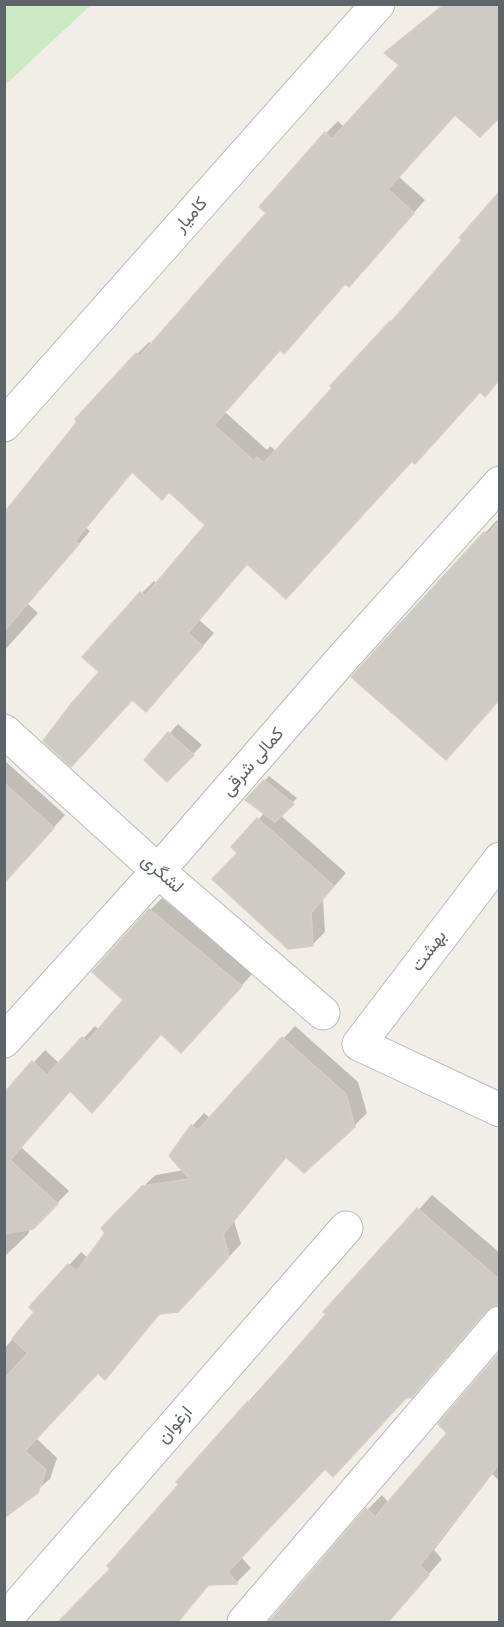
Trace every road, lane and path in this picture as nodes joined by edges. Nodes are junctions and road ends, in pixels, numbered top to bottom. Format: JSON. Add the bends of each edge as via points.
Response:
{"nodes":[{"id":1,"x":378,"y":4,"type":"edge"},
{"id":2,"x":4,"y":425,"type":"edge"},
{"id":3,"x":500,"y":483,"type":"edge"},
{"id":4,"x":4,"y":731,"type":"edge"},
{"id":5,"x":500,"y":859,"type":"edge"},
{"id":6,"x":158,"y":871,"type":"junction"},
{"id":7,"x":323,"y":1013,"type":"dead end"},
{"id":8,"x":4,"y":1041,"type":"edge"},
{"id":9,"x":500,"y":1110,"type":"edge"},
{"id":10,"x":346,"y":1228,"type":"dead end"},
{"id":11,"x":500,"y":1323,"type":"edge"},
{"id":12,"x":4,"y":1622,"type":"edge"},
{"id":13,"x":244,"y":1623,"type":"edge"}],
"edges":[{"from":1,"to":2,"type":"street","name":"کامیار"},
{"from":3,"to":6,"type":"street","name":"کمالی شرقی"},
{"from":4,"to":6,"type":"street","name":"لشگری"},
{"from":5,"to":9,"type":"street","name":"بهشت","via":[[359,1044]]},
{"from":6,"to":7,"type":"street","name":"لشگری"},
{"from":6,"to":8,"type":"street","name":"کمالی شرقی"},
{"from":10,"to":12,"type":"street","name":"ارغوان"},
{"from":11,"to":13,"type":"street"}]}
